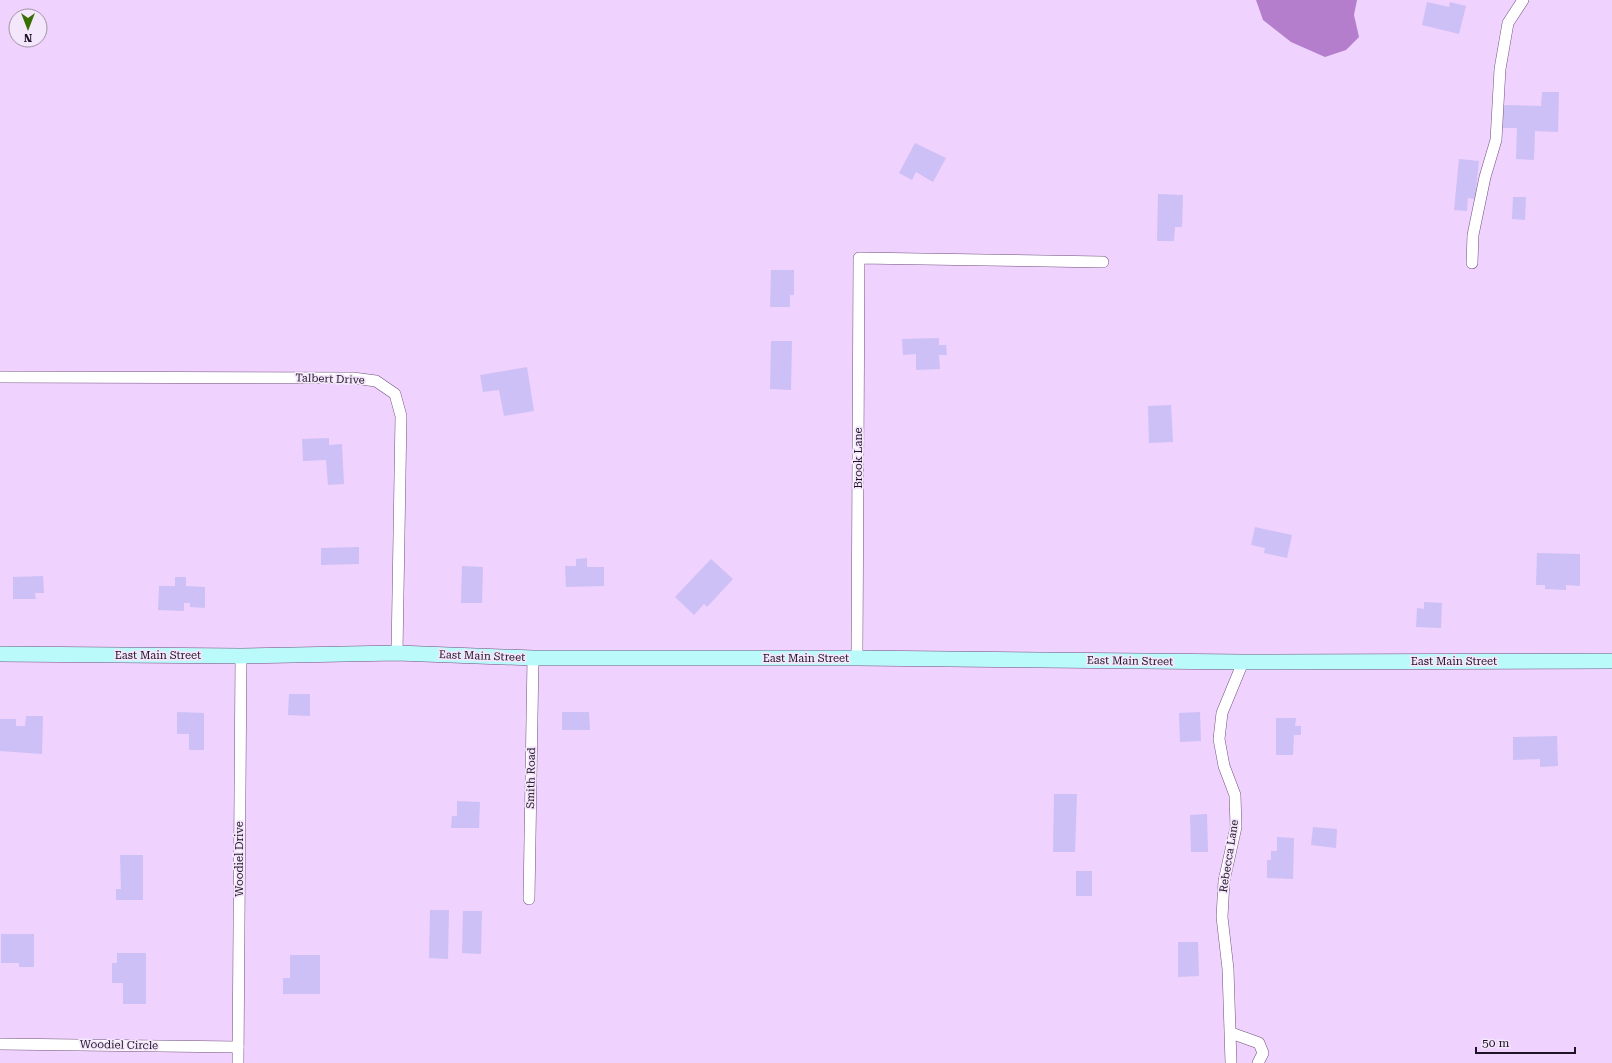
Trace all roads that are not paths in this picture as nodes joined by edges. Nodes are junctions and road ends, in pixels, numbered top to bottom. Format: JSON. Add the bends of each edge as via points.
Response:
{"nodes":[{"id":1,"x":1523,"y":0,"type":"edge"},
{"id":2,"x":1102,"y":262,"type":"dead end"},
{"id":3,"x":1472,"y":263,"type":"dead end"},
{"id":4,"x":0,"y":377,"type":"edge"},
{"id":5,"x":397,"y":653,"type":"junction"},
{"id":6,"x":0,"y":654,"type":"edge"},
{"id":7,"x":241,"y":656,"type":"junction"},
{"id":8,"x":533,"y":658,"type":"junction"},
{"id":9,"x":857,"y":658,"type":"junction"},
{"id":10,"x":1612,"y":661,"type":"edge"},
{"id":11,"x":1243,"y":662,"type":"junction"},
{"id":12,"x":529,"y":899,"type":"dead end"},
{"id":13,"x":1231,"y":1033,"type":"junction"},
{"id":14,"x":0,"y":1044,"type":"edge"},
{"id":15,"x":238,"y":1047,"type":"junction"},
{"id":16,"x":238,"y":1063,"type":"edge"},
{"id":17,"x":1231,"y":1063,"type":"edge"},
{"id":18,"x":1258,"y":1063,"type":"edge"}],
"edges":[{"from":1,"to":3,"type":"street","via":[[1508,23],[1500,69],[1496,140],[1473,234]]},
{"from":2,"to":9,"type":"street","name":"Brook Lane","via":[[859,258]]},
{"from":4,"to":5,"type":"street","name":"Talbert Drive","via":[[352,378],[376,381],[395,394],[401,416]]},
{"from":5,"to":7,"type":"street","name":"East Main Street"},
{"from":5,"to":8,"type":"street","name":"East Main Street"},
{"from":6,"to":7,"type":"street","name":"East Main Street"},
{"from":7,"to":15,"type":"street","name":"Woodiel Drive"},
{"from":8,"to":9,"type":"street","name":"East Main Street"},
{"from":8,"to":12,"type":"street","name":"Smith Road"},
{"from":9,"to":11,"type":"street","name":"East Main Street"},
{"from":10,"to":11,"type":"street","name":"East Main Street"},
{"from":11,"to":13,"type":"street","name":"Rebecca Lane","via":[[1222,713],[1219,739],[1224,766],[1235,795],[1236,827],[1224,881],[1222,917]]},
{"from":13,"to":17,"type":"street","name":"Rebecca Lane"},
{"from":13,"to":18,"type":"street","via":[[1259,1043],[1263,1053]]},
{"from":14,"to":15,"type":"street","name":"Woodiel Circle"},
{"from":15,"to":16,"type":"street","name":"Woodiel Drive"}]}
